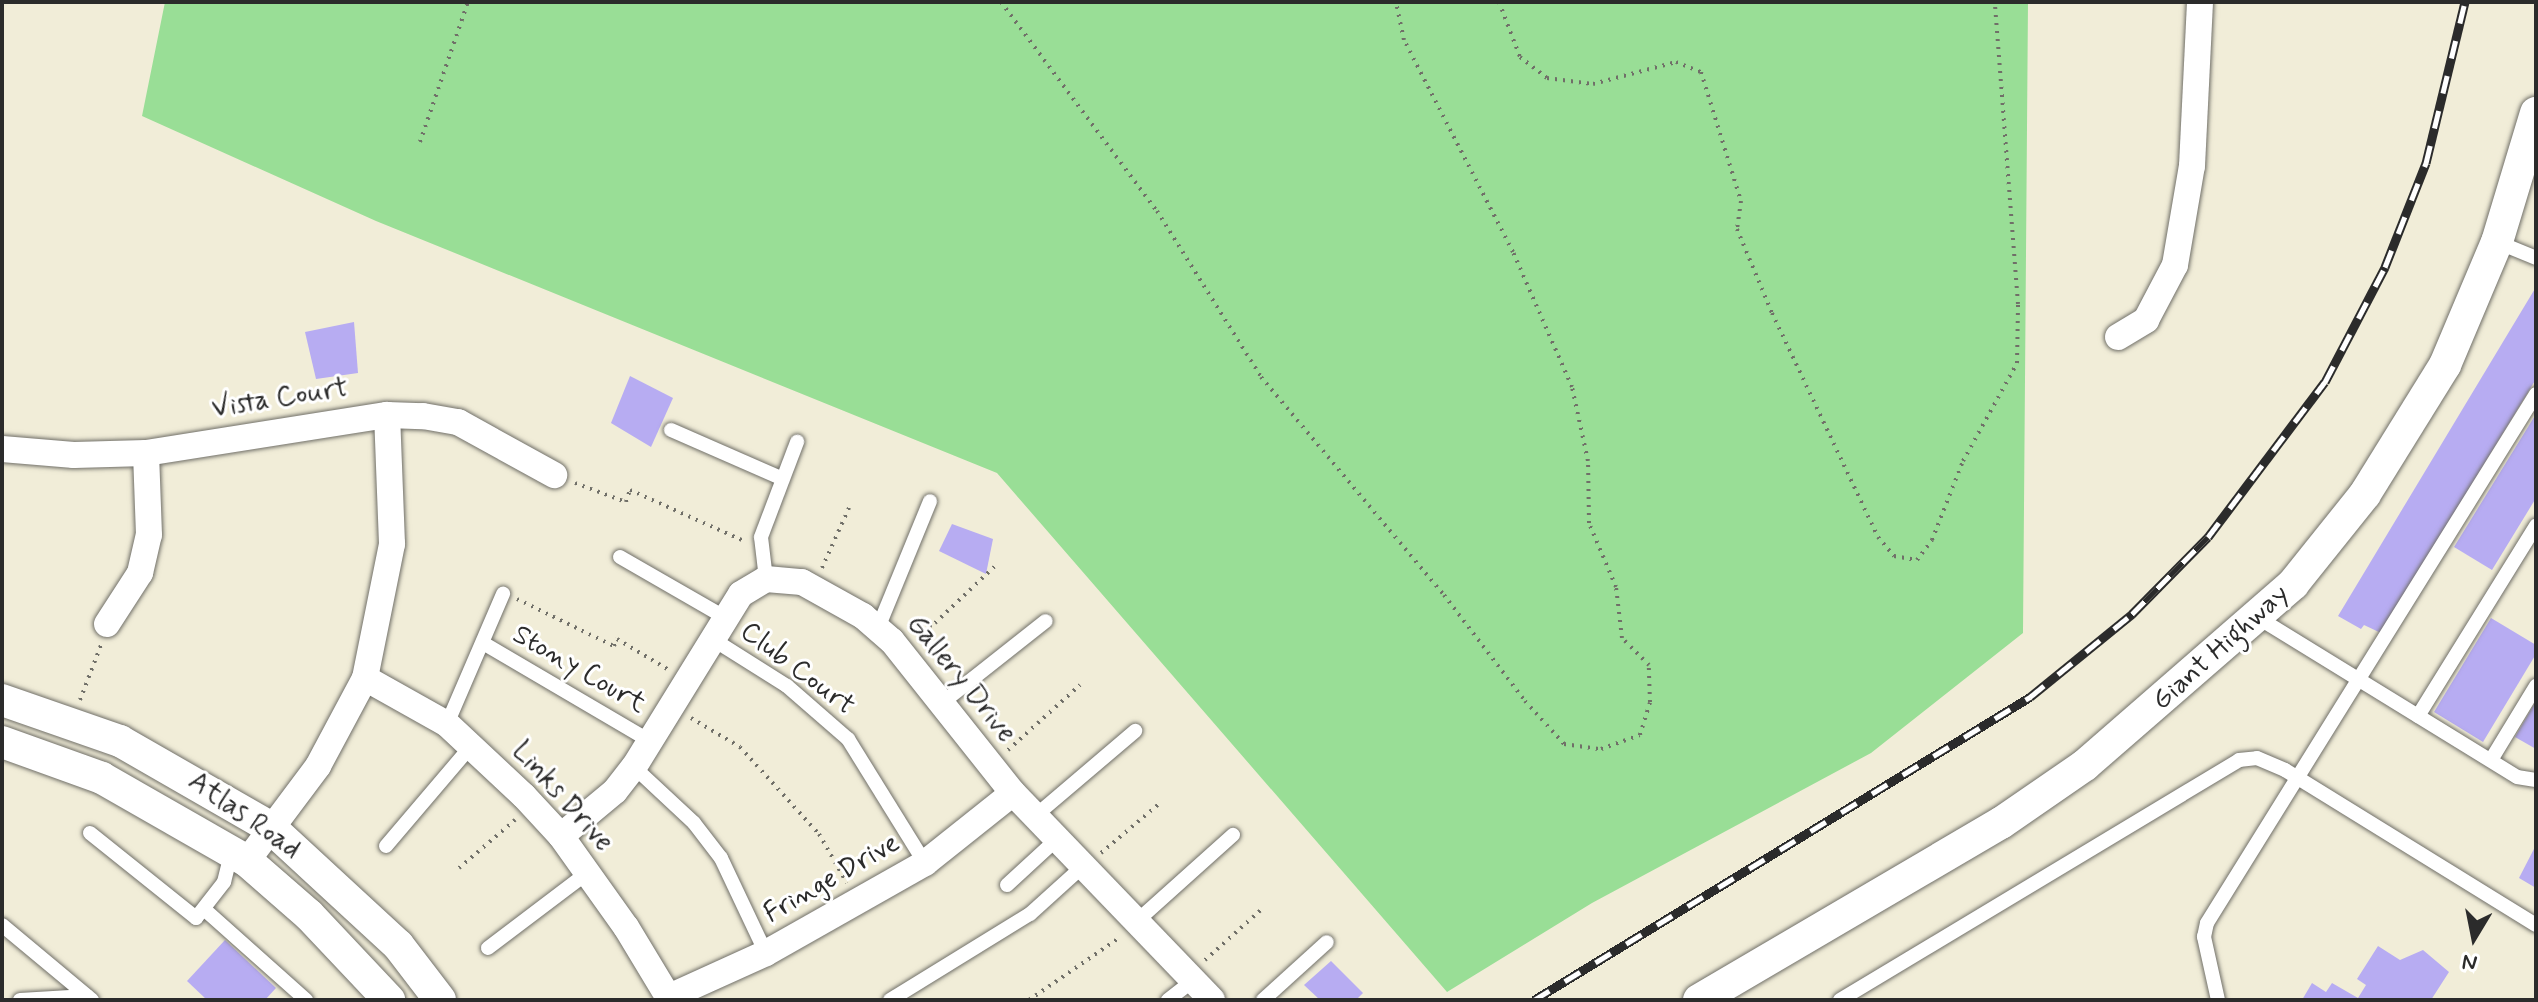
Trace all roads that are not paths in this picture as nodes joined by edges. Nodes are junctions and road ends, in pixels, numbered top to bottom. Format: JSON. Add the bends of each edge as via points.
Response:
{"nodes":[{"id":1,"x":2200,"y":2,"type":"edge"},
{"id":2,"x":2536,"y":113,"type":"edge"},
{"id":3,"x":2497,"y":242,"type":"junction"},
{"id":4,"x":2536,"y":258,"type":"edge"},
{"id":5,"x":2118,"y":337,"type":"dead end"},
{"id":6,"x":2536,"y":394,"type":"edge"},
{"id":7,"x":387,"y":415,"type":"junction"},
{"id":8,"x":671,"y":430,"type":"dead end"},
{"id":9,"x":797,"y":442,"type":"dead end"},
{"id":10,"x":2,"y":449,"type":"edge"},
{"id":11,"x":146,"y":453,"type":"junction"},
{"id":12,"x":554,"y":475,"type":"road end"},
{"id":13,"x":781,"y":478,"type":"junction"},
{"id":14,"x":930,"y":501,"type":"dead end"},
{"id":15,"x":2536,"y":526,"type":"edge"},
{"id":16,"x":620,"y":557,"type":"dead end"},
{"id":17,"x":766,"y":579,"type":"junction"},
{"id":18,"x":503,"y":594,"type":"road end"},
{"id":19,"x":2257,"y":617,"type":"junction"},
{"id":20,"x":1046,"y":621,"type":"dead end"},
{"id":21,"x":107,"y":624,"type":"road end"},
{"id":22,"x":878,"y":628,"type":"junction"},
{"id":23,"x":720,"y":629,"type":"junction"},
{"id":24,"x":483,"y":643,"type":"junction"},
{"id":25,"x":365,"y":678,"type":"junction"},
{"id":26,"x":2360,"y":681,"type":"junction"},
{"id":27,"x":2536,"y":686,"type":"edge"},
{"id":28,"x":2,"y":700,"type":"edge"},
{"id":29,"x":942,"y":703,"type":"junction"},
{"id":30,"x":2418,"y":716,"type":"junction"},
{"id":31,"x":447,"y":724,"type":"junction"},
{"id":32,"x":1135,"y":731,"type":"dead end"},
{"id":33,"x":650,"y":741,"type":"junction"},
{"id":34,"x":2,"y":742,"type":"edge"},
{"id":35,"x":471,"y":746,"type":"junction"},
{"id":36,"x":2491,"y":760,"type":"junction"},
{"id":37,"x":634,"y":767,"type":"junction"},
{"id":38,"x":2301,"y":780,"type":"junction"},
{"id":39,"x":2536,"y":780,"type":"edge"},
{"id":40,"x":1013,"y":793,"type":"junction"},
{"id":41,"x":1034,"y":817,"type":"junction"},
{"id":42,"x":271,"y":828,"type":"junction"},
{"id":43,"x":90,"y":833,"type":"dead end"},
{"id":44,"x":1233,"y":835,"type":"dead end"},
{"id":45,"x":561,"y":836,"type":"junction"},
{"id":46,"x":1056,"y":840,"type":"junction"},
{"id":47,"x":386,"y":846,"type":"dead end"},
{"id":48,"x":239,"y":856,"type":"junction"},
{"id":49,"x":925,"y":863,"type":"junction"},
{"id":50,"x":1082,"y":867,"type":"junction"},
{"id":51,"x":587,"y":873,"type":"junction"},
{"id":52,"x":1007,"y":885,"type":"dead end"},
{"id":53,"x":204,"y":909,"type":"junction"},
{"id":54,"x":1137,"y":921,"type":"junction"},
{"id":55,"x":2536,"y":925,"type":"edge"},
{"id":56,"x":3,"y":927,"type":"edge"},
{"id":57,"x":1327,"y":942,"type":"dead end"},
{"id":58,"x":488,"y":948,"type":"dead end"},
{"id":59,"x":766,"y":953,"type":"junction"},
{"id":60,"x":1191,"y":977,"type":"junction"},
{"id":61,"x":90,"y":998,"type":"edge"},
{"id":62,"x":670,"y":998,"type":"edge"},
{"id":63,"x":20,"y":1000,"type":"edge"},
{"id":64,"x":306,"y":1000,"type":"edge"},
{"id":65,"x":389,"y":1000,"type":"edge"},
{"id":66,"x":440,"y":1000,"type":"edge"},
{"id":67,"x":890,"y":1000,"type":"edge"},
{"id":68,"x":1168,"y":1000,"type":"edge"},
{"id":69,"x":1212,"y":1000,"type":"edge"},
{"id":70,"x":1263,"y":1000,"type":"edge"},
{"id":71,"x":1699,"y":1000,"type":"edge"},
{"id":72,"x":1840,"y":1000,"type":"edge"},
{"id":73,"x":2218,"y":1000,"type":"edge"}],
"edges":[{"from":1,"to":5,"type":"street","via":[[2192,166],[2175,265],[2146,320]]},
{"from":2,"to":3,"type":"street","name":"Giant Highway"},
{"from":3,"to":4,"type":"lane"},
{"from":3,"to":19,"type":"street","name":"Giant Highway","via":[[2445,365],[2395,449],[2334,535]]},
{"from":6,"to":26,"type":"lane"},
{"from":7,"to":11,"type":"street","name":"Vista Court"},
{"from":7,"to":12,"type":"street","name":"Vista Court","via":[[458,422]]},
{"from":7,"to":25,"type":"street","via":[[392,544]]},
{"from":8,"to":13,"type":"lane"},
{"from":9,"to":13,"type":"lane"},
{"from":10,"to":11,"type":"street","name":"Vista Court"},
{"from":11,"to":21,"type":"street","via":[[149,535],[140,573]]},
{"from":13,"to":17,"type":"lane","via":[[759,548]]},
{"from":14,"to":22,"type":"lane"},
{"from":15,"to":30,"type":"lane"},
{"from":16,"to":23,"type":"lane","name":"Club Court"},
{"from":17,"to":22,"type":"street","name":"Gallery Drive","via":[[813,588]]},
{"from":17,"to":23,"type":"street","via":[[741,594]]},
{"from":18,"to":24,"type":"lane"},
{"from":19,"to":26,"type":"lane"},
{"from":19,"to":71,"type":"street","name":"Giant Highway","via":[[2085,765],[2037,798]]},
{"from":20,"to":29,"type":"lane"},
{"from":22,"to":29,"type":"street","name":"Gallery Drive"},
{"from":23,"to":33,"type":"street"},
{"from":23,"to":49,"type":"lane","name":"Club Court","via":[[848,739]]},
{"from":24,"to":31,"type":"lane"},
{"from":24,"to":33,"type":"lane","name":"Stony Court"},
{"from":25,"to":31,"type":"street","name":"Links Drive"},
{"from":25,"to":42,"type":"street","via":[[318,766]]},
{"from":26,"to":30,"type":"lane"},
{"from":26,"to":38,"type":"lane"},
{"from":27,"to":36,"type":"lane"},
{"from":28,"to":42,"type":"street","name":"Atlas Road","via":[[72,721],[186,775]]},
{"from":29,"to":40,"type":"street","name":"Gallery Drive"},
{"from":30,"to":36,"type":"lane"},
{"from":31,"to":35,"type":"street","name":"Links Drive"},
{"from":32,"to":41,"type":"lane"},
{"from":33,"to":37,"type":"street"},
{"from":34,"to":48,"type":"street","name":"Atlas Road","via":[[102,778]]},
{"from":35,"to":45,"type":"street","name":"Links Drive"},
{"from":35,"to":47,"type":"lane"},
{"from":36,"to":39,"type":"lane","via":[[2517,777]]},
{"from":37,"to":45,"type":"street","via":[[615,791]]},
{"from":37,"to":59,"type":"lane","via":[[694,823],[721,858]]},
{"from":38,"to":55,"type":"lane"},
{"from":38,"to":72,"type":"lane","via":[[2257,758],[2239,760]]},
{"from":38,"to":73,"type":"lane","via":[[2207,923],[2204,937]]},
{"from":40,"to":41,"type":"street","name":"Gallery Drive"},
{"from":40,"to":49,"type":"street","name":"Fringe Drive"},
{"from":41,"to":46,"type":"street","name":"Gallery Drive"},
{"from":42,"to":48,"type":"street"},
{"from":42,"to":66,"type":"street","name":"Atlas Road","via":[[398,945]]},
{"from":43,"to":53,"type":"lane","via":[[196,918]]},
{"from":44,"to":54,"type":"lane"},
{"from":45,"to":51,"type":"street","name":"Links Drive"},
{"from":46,"to":50,"type":"street","name":"Gallery Drive"},
{"from":46,"to":52,"type":"lane"},
{"from":48,"to":53,"type":"lane"},
{"from":48,"to":65,"type":"street","name":"Atlas Road","via":[[319,924]]},
{"from":49,"to":59,"type":"street","name":"Fringe Drive"},
{"from":50,"to":54,"type":"street","name":"Gallery Drive"},
{"from":50,"to":67,"type":"lane","via":[[1030,914]]},
{"from":51,"to":58,"type":"lane"},
{"from":51,"to":62,"type":"street","name":"Links Drive"},
{"from":53,"to":64,"type":"lane"},
{"from":54,"to":60,"type":"street","name":"Gallery Drive"},
{"from":56,"to":61,"type":"lane"},
{"from":57,"to":70,"type":"lane"},
{"from":59,"to":62,"type":"street","name":"Fringe Drive"},
{"from":60,"to":68,"type":"lane"},
{"from":60,"to":69,"type":"street","name":"Gallery Drive"},
{"from":61,"to":63,"type":"lane"}]}
